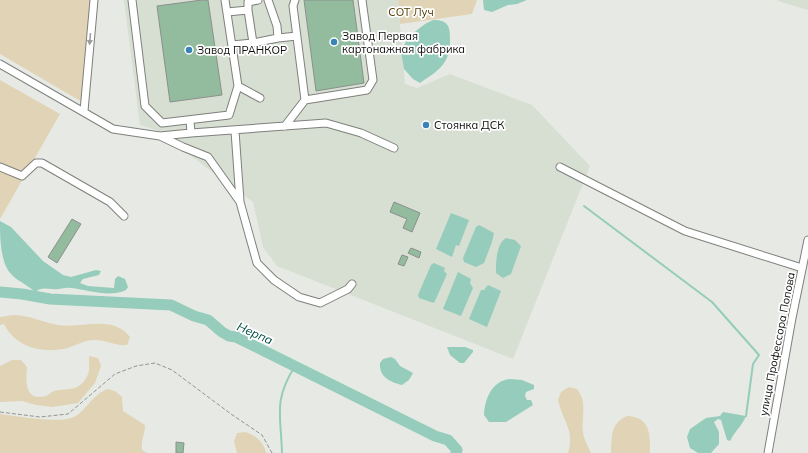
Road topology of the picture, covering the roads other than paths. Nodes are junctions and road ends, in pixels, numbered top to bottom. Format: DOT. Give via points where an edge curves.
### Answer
graph roads {
  1 [pos="94,0"];
  2 [pos="132,0"];
  3 [pos="225,0"];
  4 [pos="258,0"];
  5 [pos="268,0"];
  6 [pos="295,0"];
  7 [pos="362,0"];
  8 [pos="248,10"];
  9 [pos="227,12"];
  10 [pos="297,36"];
  11 [pos="278,38"];
  12 [pos="253,42"];
  13 [pos="232,45"];
  14 [pos="0,64"];
  15 [pos="238,86"];
  16 [pos="260,98"];
  17 [pos="305,100"];
  18 [pos="84,111"];
  19 [pos="190,120"];
  20 [pos="285,126"];
  21 [pos="235,131"];
  22 [pos="191,133"];
  23 [pos="160,136"];
  24 [pos="394,148"];
  25 [pos="0,166"];
  26 [pos="560,167"];
  27 [pos="240,202"];
  28 [pos="124,216"];
  29 [pos="808,240"];
  30 [pos="802,268"];
  31 [pos="352,284"];
  32 [pos="768,453"];
  1 -- 18 [label="street, one-way"];
  2 -- 19 [label="street" via="145,106 162,123"];
  3 -- 9 [label="street"];
  4 -- 8 [label="street" via="248,2"];
  5 -- 11 [label="street" via="277,26"];
  6 -- 10 [label="street" via="293,6"];
  7 -- 17 [label="street" via="373,80 368,90"];
  8 -- 9 [label="street"];
  8 -- 12 [label="street"];
  9 -- 13 [label="street"];
  10 -- 11 [label="street"];
  10 -- 17 [label="street"];
  11 -- 12 [label="street"];
  12 -- 13 [label="street"];
  13 -- 15 [label="street"];
  14 -- 18 [label="street"];
  15 -- 16 [label="street"];
  15 -- 19 [label="street" via="229,115"];
  17 -- 20 [label="street"];
  18 -- 23 [label="street" via="113,129"];
  19 -- 22 [label="street"];
  20 -- 21 [label="street"];
  20 -- 24 [label="street" via="326,123 361,133"];
  21 -- 22 [label="street"];
  21 -- 27 [label="street"];
  22 -- 23 [label="street"];
  23 -- 27 [label="street" via="208,157"];
  25 -- 28 [label="street" via="22,176 36,163 42,163 110,202"];
  26 -- 30 [label="street" via="685,231"];
  27 -- 31 [label="street" via="257,263 274,280 300,297 320,302 348,289"];
  29 -- 30 [label="street, улица Профессора Попова"];
  30 -- 32 [label="street, улица Профессора Попова"];
}
